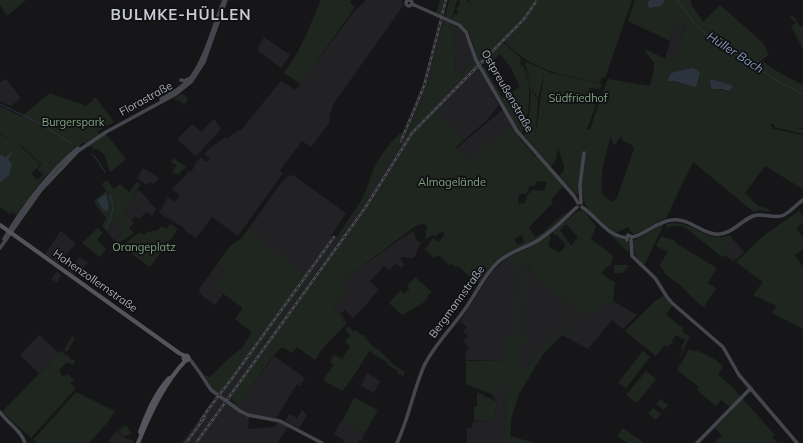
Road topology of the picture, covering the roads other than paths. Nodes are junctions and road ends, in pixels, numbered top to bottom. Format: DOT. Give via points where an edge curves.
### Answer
graph roads {
  1 [pos="225,0"];
  2 [pos="407,1"];
  3 [pos="190,79"];
  4 [pos="181,80"];
  5 [pos="184,92"];
  6 [pos="176,94"];
  7 [pos="584,153"];
  8 [pos="581,195"];
  9 [pos="574,196"];
  10 [pos="803,200"];
  11 [pos="580,205"];
  12 [pos="0,225"];
  13 [pos="10,232"];
  14 [pos="630,238"];
  15 [pos="0,244"];
  16 [pos="0,248"];
  17 [pos="186,359"];
  18 [pos="751,388"];
  19 [pos="0,412"];
  20 [pos="24,442"];
  21 [pos="137,443"];
  22 [pos="322,443"];
  23 [pos="397,443"];
  24 [pos="697,443"];
  25 [pos="797,443"];
  1 -- 3 [label="street, Florastraße" via="201,60"];
  1 -- 6 [label="street, Florastraße" via="204,62 191,82"];
  2 -- 9 [label="street, Ostpreußenstraße" via="464,29 476,60 517,131"];
  3 -- 4 [label="street"];
  3 -- 13 [label="street, Florastraße" via="171,94 99,133 72,154 43,183"];
  5 -- 6 [label="street"];
  6 -- 13 [label="street, Florastraße" via="106,132 78,151 41,190"];
  7 -- 8 [label="street"];
  8 -- 9 [label="street"];
  8 -- 11 [label="street"];
  9 -- 11 [label="street, Ostpreußenstraße"];
  10 -- 14 [label="street" via="782,216 754,216 724,233 712,233 689,222 672,219"];
  11 -- 14 [label="street, Ostpreußenstraße" via="613,234"];
  11 -- 23 [label="street, Bergmannstraße" via="545,236 508,255 490,271 426,362"];
  12 -- 13 [label="main road, Hohenzollernstraße"];
  13 -- 15 [label="street, Florastraße"];
  13 -- 16 [label="street, Florastraße"];
  13 -- 17 [label="main road, Hohenzollernstraße"];
  14 -- 18 [label="street" via="631,253 635,259 656,280 668,299 723,347 738,373"];
  17 -- 21 [label="main road" via="152,410"];
  17 -- 22 [label="street, Hohenzollernstraße" via="193,364 212,391 246,414 280,421"];
  18 -- 24 [label="street"];
  18 -- 25 [label="street"];
  19 -- 20 [label="street" via="22,434"];
}
